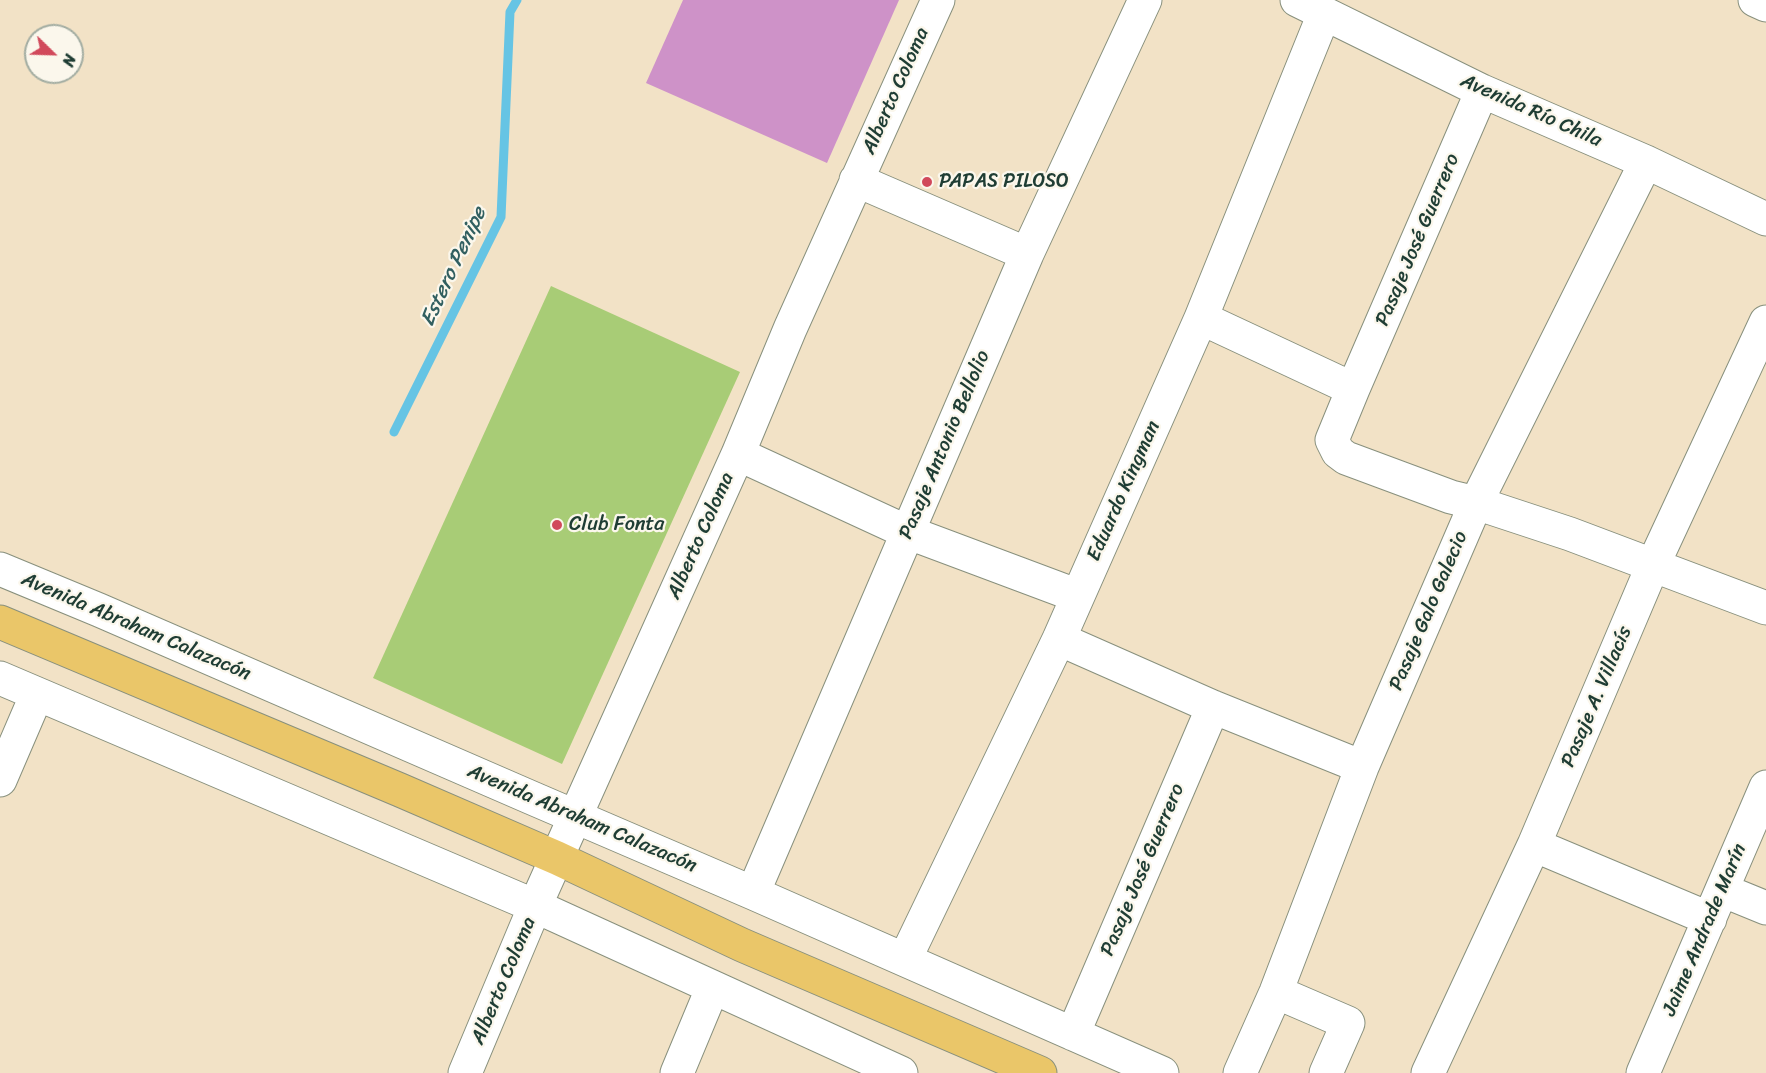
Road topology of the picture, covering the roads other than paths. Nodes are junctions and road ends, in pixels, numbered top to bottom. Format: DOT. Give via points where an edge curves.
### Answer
graph roads {
  1 [pos="938,0"];
  2 [pos="1145,0"];
  3 [pos="1755,0"];
  4 [pos="1766,5"];
  5 [pos="1310,7"];
  6 [pos="1482,91"];
  7 [pos="1646,162"];
  8 [pos="856,180"];
  9 [pos="1766,219"];
  10 [pos="1028,254"];
  11 [pos="1201,318"];
  12 [pos="1766,322"];
  13 [pos="1353,389"];
  14 [pos="738,454"];
  15 [pos="1476,503"];
  16 [pos="907,532"];
  17 [pos="1653,565"];
  18 [pos="0,569"];
  19 [pos="1078,596"];
  20 [pos="1766,608"];
  21 [pos="0,621"];
  22 [pos="1059,639"];
  23 [pos="0,678"];
  24 [pos="37,694"];
  25 [pos="1213,707"];
  26 [pos="1362,767"];
  27 [pos="0,780"];
  28 [pos="1766,787"];
  29 [pos="575,817"];
  30 [pos="1534,845"];
  31 [pos="557,858"];
  32 [pos="1722,890"];
  33 [pos="753,892"];
  34 [pos="535,906"];
  35 [pos="1766,908"];
  36 [pos="1710,920"];
  37 [pos="905,959"];
  38 [pos="712,989"];
  39 [pos="1276,992"];
  40 [pos="1073,1034"];
  41 [pos="885,1070"];
  42 [pos="465,1073"];
  43 [pos="677,1073"];
  44 [pos="1040,1073"];
  45 [pos="1162,1073"];
  46 [pos="1240,1073"];
  47 [pos="1326,1073"];
  48 [pos="1428,1073"];
  49 [pos="1643,1073"];
  1 -- 8 [label="street, Alberto Coloma"];
  2 -- 10 [label="street, Pasaje Antonio Bellolio"];
  3 -- 4 [label="street"];
  5 -- 6 [label="street, Avenida Río Chila"];
  5 -- 11 [label="street, Eduardo Kingman"];
  6 -- 7 [label="street, Avenida Río Chila"];
  6 -- 13 [label="street, Pasaje José Guerrero"];
  7 -- 9 [label="street, Avenida Río Chila"];
  7 -- 15 [label="street, Pasaje Galo Galecio"];
  8 -- 10 [label="street"];
  8 -- 14 [label="street, Alberto Coloma"];
  10 -- 16 [label="street, Pasaje Antonio Bellolio"];
  11 -- 13 [label="street"];
  11 -- 19 [label="street, Eduardo Kingman"];
  12 -- 17 [label="street, Pasaje A. Villacís"];
  13 -- 15 [label="street, Pasaje José Guerrero" via="1332,440 1338,452 1352,461"];
  14 -- 16 [label="street"];
  14 -- 29 [label="street, Alberto Coloma"];
  15 -- 17 [label="street, Pasaje José Guerrero"];
  15 -- 26 [label="street, Pasaje Galo Galecio"];
  16 -- 19 [label="street"];
  16 -- 33 [label="street, Pasaje Antonio Bellolio"];
  17 -- 20 [label="street, Pasaje José Guerrero"];
  17 -- 30 [label="street, Pasaje A. Villacís"];
  18 -- 29 [label="street, Avenida Abraham Calazacón"];
  19 -- 22 [label="street, Eduardo Kingman"];
  21 -- 31 [label="main road"];
  22 -- 25 [label="street"];
  22 -- 37 [label="street, Eduardo Kingman"];
  23 -- 24 [label="street"];
  24 -- 27 [label="street"];
  24 -- 34 [label="street"];
  25 -- 26 [label="street"];
  25 -- 40 [label="street, Pasaje José Guerrero"];
  26 -- 39 [label="street, Pasaje Galo Galecio"];
  28 -- 32 [label="street, Jaime Andrade Marín"];
  29 -- 31 [label="street, Alberto Coloma"];
  29 -- 33 [label="street, Avenida Abraham Calazacón"];
  30 -- 36 [label="street"];
  30 -- 48 [label="street, Pasaje A. Villacís"];
  31 -- 34 [label="street, Alberto Coloma"];
  31 -- 44 [label="main road" via="742,945"];
  32 -- 35 [label="street"];
  32 -- 36 [label="street, Jaime Andrade Marín"];
  33 -- 37 [label="street, Avenida Abraham Calazacón"];
  34 -- 38 [label="street"];
  34 -- 42 [label="street, Alberto Coloma"];
  36 -- 49 [label="street, Jaime Andrade Marín"];
  37 -- 40 [label="street, Avenida Abraham Calazacón"];
  38 -- 41 [label="street"];
  38 -- 43 [label="street"];
  39 -- 46 [label="street, Pasaje Galo Galecio"];
  39 -- 47 [label="street" via="1348,1023"];
  40 -- 45 [label="street, Avenida Abraham Calazacón"];
}
